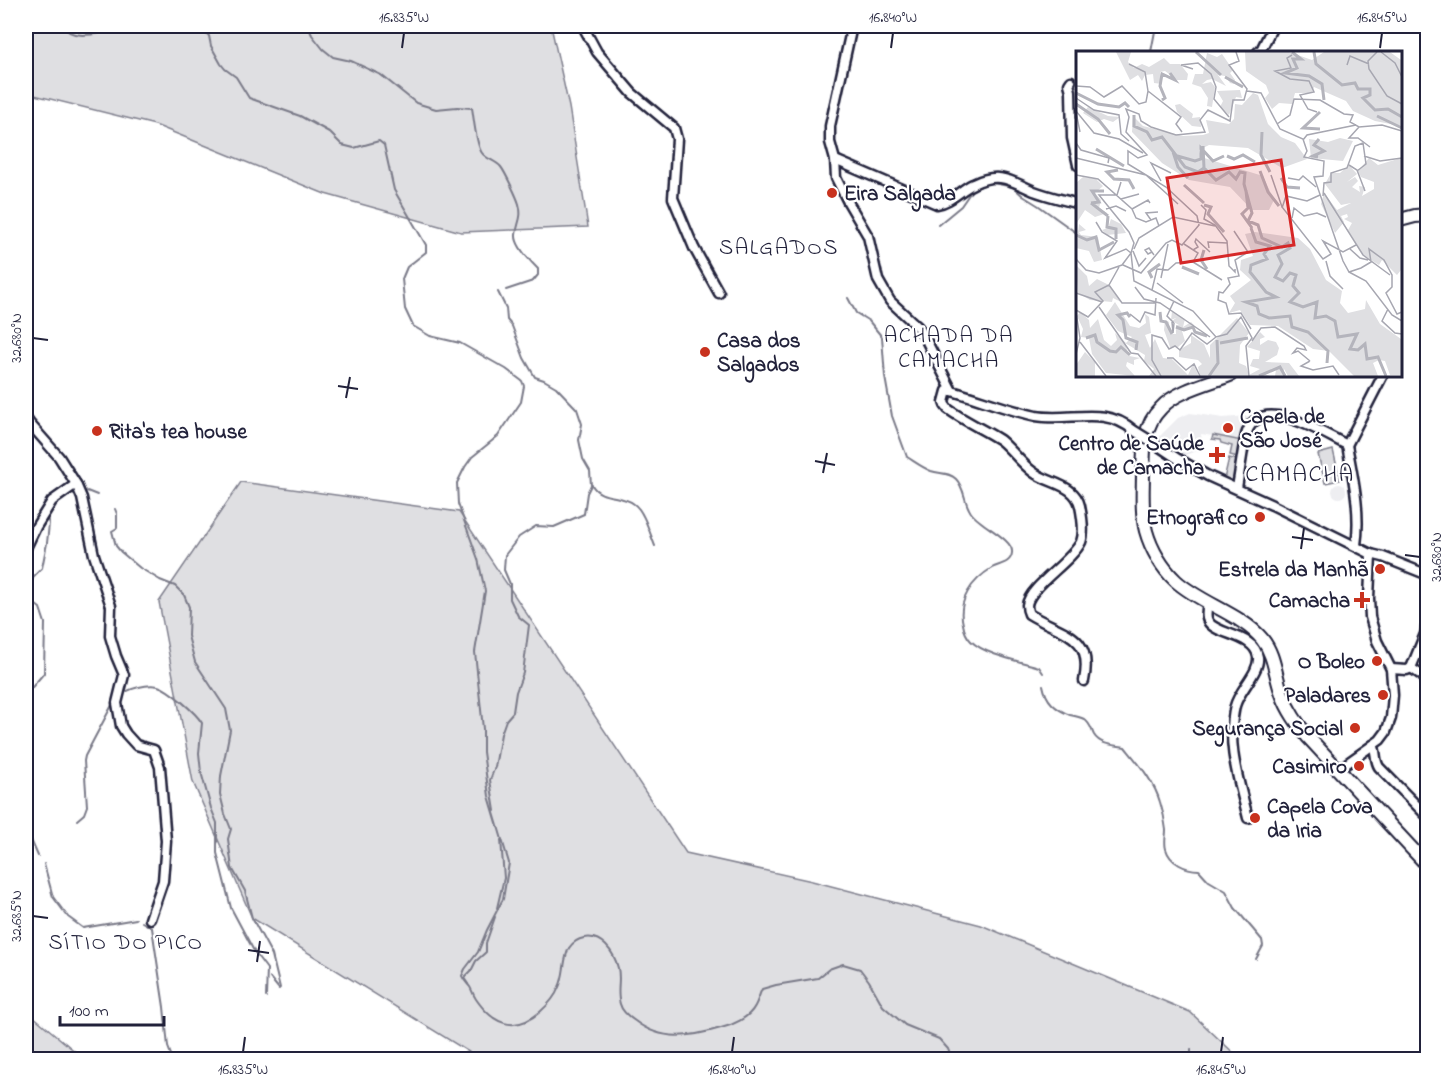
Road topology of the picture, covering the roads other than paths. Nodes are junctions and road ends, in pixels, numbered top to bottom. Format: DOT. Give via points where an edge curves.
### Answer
graph roads {
  1 [pos="585,26"];
  2 [pos="852,26"];
  3 [pos="1273,26"];
  4 [pos="1261,51"];
  5 [pos="1076,95"];
  6 [pos="1076,156"];
  7 [pos="835,160"];
  8 [pos="1076,203"];
  9 [pos="1428,215"];
  10 [pos="1402,220"];
  11 [pos="719,293"];
  12 [pos="1227,376"];
  13 [pos="1382,376"];
  14 [pos="952,391"];
  15 [pos="26,418"];
  16 [pos="1347,445"];
  17 [pos="76,484"];
  18 [pos="1237,488"];
  19 [pos="1356,545"];
  20 [pos="26,548"];
  21 [pos="1371,554"];
  22 [pos="1428,575"];
  23 [pos="1208,603"];
  24 [pos="1428,617"];
  25 [pos="1391,669"];
  26 [pos="1411,669"];
  27 [pos="1084,681"];
  28 [pos="1428,696"];
  29 [pos="1373,745"];
  30 [pos="1339,769"];
  31 [pos="1428,817"];
  32 [pos="1248,818"];
  33 [pos="1428,866"];
  34 [pos="150,919"];
  1 -- 11 [label="street" via="597,52 632,93 674,128 677,139 673,198"];
  2 -- 7 [label="street" via="830,126"];
  3 -- 4 [label="street"];
  5 -- 6 [label="street" via="1071,81"];
  7 -- 8 [label="street" via="937,204 991,178 1008,179 1036,192"];
  7 -- 14 [label="street" via="836,178 868,236 878,280 890,301 923,334"];
  9 -- 10 [label="main road"];
  12 -- 23 [label="main road" via="1167,402 1151,421 1145,445 1142,498 1151,546 1167,572"];
  13 -- 16 [label="street"];
  14 -- 18 [label="street, bridge" via="1037,416 1114,419 1208,476"];
  14 -- 27 [label="street" via="947,391 945,398 948,409 1003,443 1033,472 1077,497 1083,535 1080,543 1041,584 1027,606 1029,614 1076,639 1084,649"];
  15 -- 17 [label="street"];
  16 -- 18 [label="street" via="1287,417 1261,418 1246,433"];
  16 -- 19 [label="street" via="1356,499"];
  17 -- 20 [label="street" via="52,501"];
  17 -- 34 [label="street" via="111,606 110,636 124,675 117,703 121,726 136,745 154,750 160,767 165,871"];
  18 -- 19 [label="street"];
  19 -- 21 [label="street"];
  21 -- 22 [label="street"];
  21 -- 25 [label="street" via="1370,617"];
  23 -- 30 [label="main road" via="1262,639 1274,660 1282,694 1294,719"];
  23 -- 32 [label="street" via="1208,622 1251,644 1258,658 1235,706 1231,738"];
  24 -- 26 [label="street"];
  25 -- 26 [label="street"];
  25 -- 29 [label="street" via="1390,722"];
  26 -- 28 [label="street" via="1424,677"];
  29 -- 30 [label="street"];
  29 -- 31 [label="street" via="1378,767"];
  30 -- 33 [label="main road"];
}
